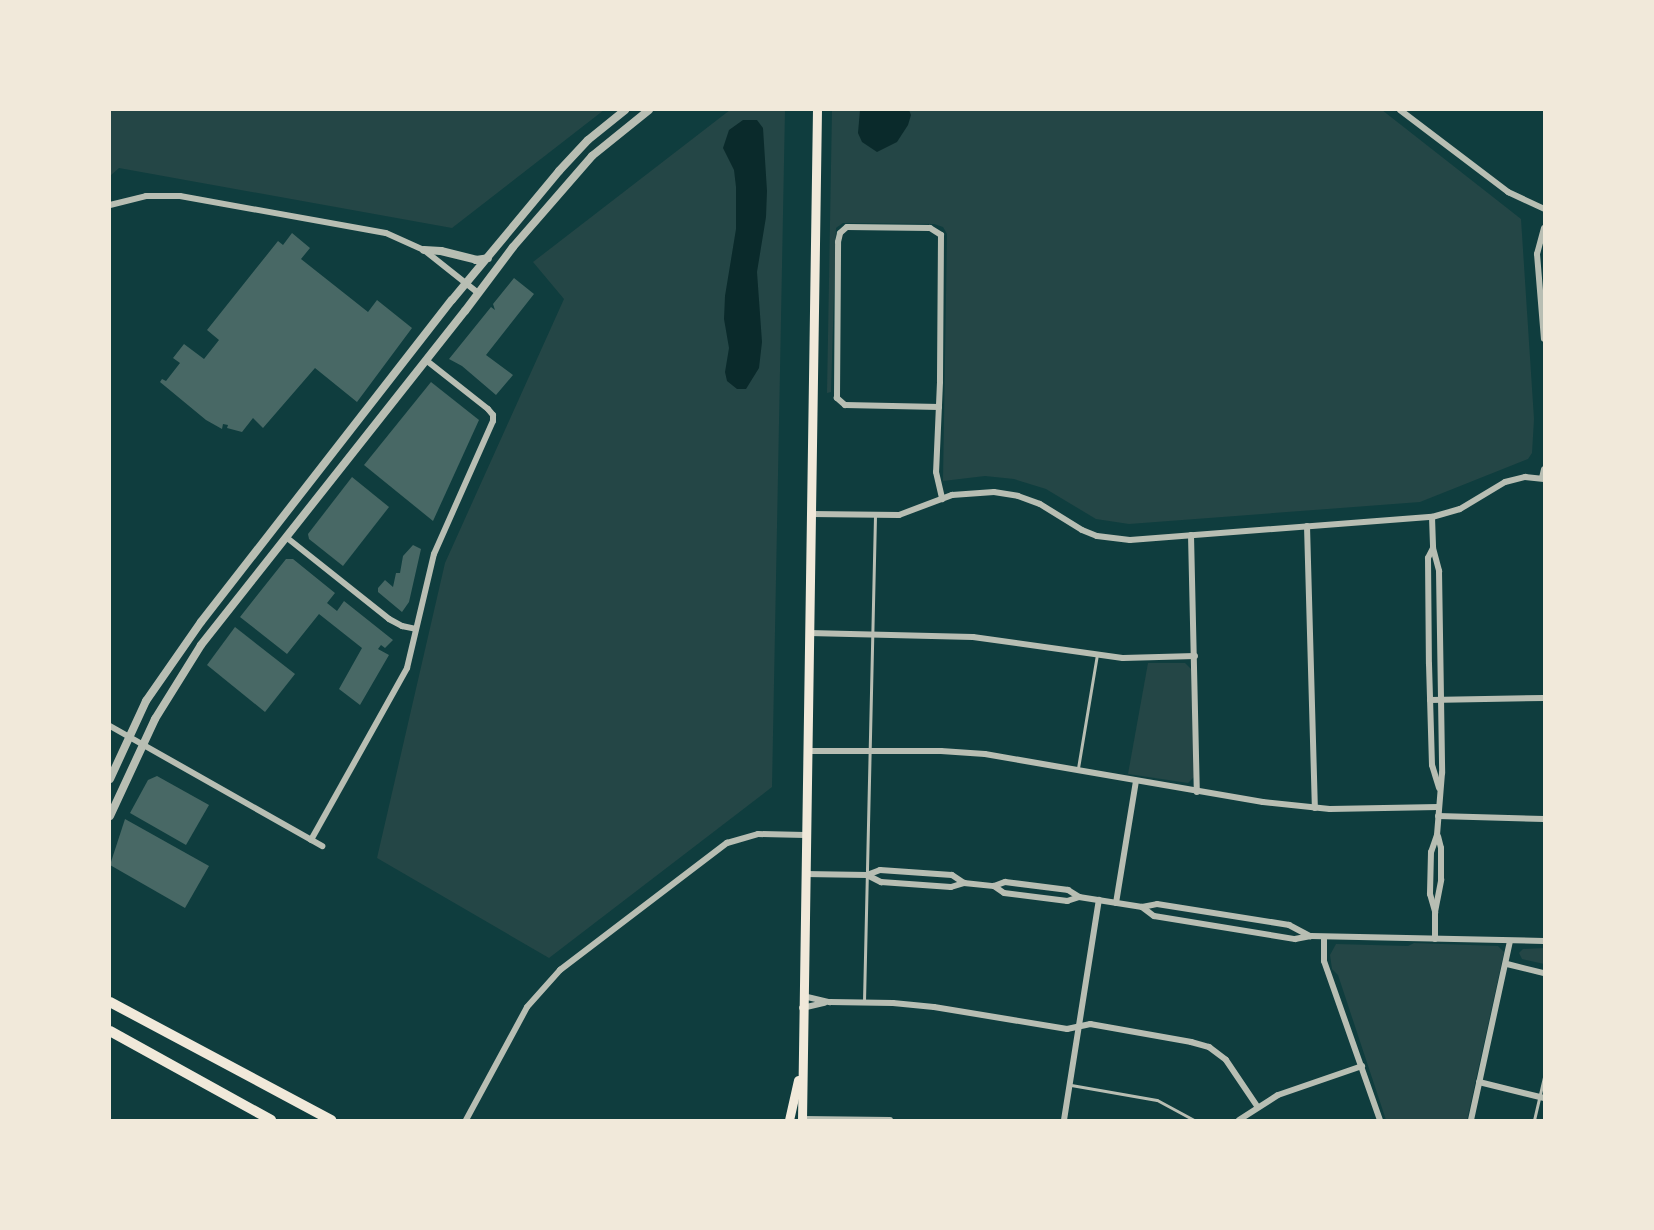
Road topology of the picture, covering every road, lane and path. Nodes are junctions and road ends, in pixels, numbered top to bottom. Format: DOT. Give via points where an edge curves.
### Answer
graph roads {
  1 [pos="625,110"];
  2 [pos="649,110"];
  3 [pos="1400,110"];
  4 [pos="1414,110"];
  5 [pos="816,111"];
  6 [pos="1412,117"];
  7 [pos="110,206"];
  8 [pos="1545,209"];
  9 [pos="1545,228"];
  10 [pos="424,250"];
  11 [pos="1545,253"];
  12 [pos="1537,254"];
  13 [pos="488,258"];
  14 [pos="466,284"];
  15 [pos="478,293"];
  16 [pos="1545,339"];
  17 [pos="426,360"];
  18 [pos="939,407"];
  19 [pos="1545,469"];
  20 [pos="1543,478"];
  21 [pos="942,499"];
  22 [pos="811,513"];
  23 [pos="875,514"];
  24 [pos="1432,517"];
  25 [pos="1307,526"];
  26 [pos="1191,535"];
  27 [pos="286,537"];
  28 [pos="1433,548"];
  29 [pos="416,629"];
  30 [pos="809,633"];
  31 [pos="872,634"];
  32 [pos="1097,655"];
  33 [pos="1196,656"];
  34 [pos="1545,698"];
  35 [pos="1442,699"];
  36 [pos="1430,700"];
  37 [pos="110,726"];
  38 [pos="129,736"];
  39 [pos="143,743"];
  40 [pos="807,751"];
  41 [pos="870,752"];
  42 [pos="1077,771"];
  43 [pos="110,779"];
  44 [pos="1136,781"];
  45 [pos="1439,788"];
  46 [pos="1197,792"];
  47 [pos="1438,807"];
  48 [pos="1315,808"];
  49 [pos="110,816"];
  50 [pos="1438,816"];
  51 [pos="1545,819"];
  52 [pos="806,835"];
  53 [pos="1437,835"];
  54 [pos="311,840"];
  55 [pos="322,846"];
  56 [pos="805,874"];
  57 [pos="867,875"];
  58 [pos="964,883"];
  59 [pos="994,886"];
  60 [pos="1079,897"];
  61 [pos="1099,900"];
  62 [pos="1116,903"];
  63 [pos="1142,907"];
  64 [pos="1435,912"];
  65 [pos="1311,936"];
  66 [pos="1324,938"];
  67 [pos="1435,939"];
  68 [pos="1510,941"];
  69 [pos="1545,941"];
  70 [pos="1507,964"];
  71 [pos="1545,973"];
  72 [pos="803,996"];
  73 [pos="110,1002"];
  74 [pos="830,1002"];
  75 [pos="864,1002"];
  76 [pos="802,1008"];
  77 [pos="1079,1027"];
  78 [pos="110,1032"];
  79 [pos="801,1066"];
  80 [pos="1362,1066"];
  81 [pos="1545,1077"];
  82 [pos="1479,1082"];
  83 [pos="1069,1085"];
  84 [pos="1542,1098"];
  85 [pos="1257,1106"];
  86 [pos="272,1120"];
  87 [pos="331,1120"];
  88 [pos="466,1120"];
  89 [pos="789,1120"];
  90 [pos="802,1120"];
  91 [pos="890,1120"];
  92 [pos="1064,1120"];
  93 [pos="1194,1120"];
  94 [pos="1239,1120"];
  95 [pos="1380,1120"];
  96 [pos="1471,1120"];
  97 [pos="1534,1120"];
  1 -- 13 [label="street" via="567,161"];
  2 -- 15 [label="street" via="576,173"];
  3 -- 6 [label="street"];
  4 -- 6 [label="street"];
  5 -- 22 [label="main road"];
  6 -- 8 [label="street" via="1508,192"];
  7 -- 10 [label="street" via="146,196 180,196 387,233"];
  9 -- 12 [label="street"];
  10 -- 13 [label="street" via="441,250 476,260"];
  10 -- 14 [label="street"];
  11 -- 12 [label="street"];
  12 -- 16 [label="street"];
  13 -- 14 [label="street"];
  14 -- 15 [label="street"];
  14 -- 38 [label="street" via="201,622 146,701"];
  15 -- 17 [label="street"];
  17 -- 27 [label="street"];
  17 -- 29 [label="street" via="494,418 434,554"];
  18 -- 18 [label="street" via="941,235 930,228 847,228 840,233 838,242 837,398 845,405"];
  18 -- 21 [label="street" via="936,472"];
  19 -- 20 [label="street"];
  20 -- 24 [label="street" via="1505,482 1460,509"];
  21 -- 23 [label="street" via="904,514"];
  21 -- 26 [label="street" via="984,491 1018,496 1040,504 1082,530 1114,540"];
  22 -- 23 [label="street"];
  22 -- 30 [label="main road"];
  23 -- 31 [label="lane"];
  24 -- 25 [label="street"];
  24 -- 28 [label="street"];
  25 -- 26 [label="street"];
  25 -- 48 [label="street"];
  26 -- 33 [label="street"];
  27 -- 29 [label="street" via="389,619"];
  27 -- 39 [label="street" via="201,645"];
  28 -- 35 [label="street" via="1439,571"];
  28 -- 36 [label="street" via="1428,558"];
  29 -- 54 [label="street" via="404,674"];
  30 -- 31 [label="street"];
  30 -- 40 [label="main road"];
  31 -- 32 [label="street" via="990,638"];
  31 -- 41 [label="lane"];
  32 -- 33 [label="street"];
  32 -- 42 [label="lane"];
  33 -- 46 [label="street"];
  34 -- 35 [label="street"];
  35 -- 36 [label="street"];
  35 -- 45 [label="street"];
  36 -- 45 [label="street" via="1432,765"];
  37 -- 38 [label="street"];
  38 -- 39 [label="street"];
  38 -- 43 [label="street"];
  39 -- 49 [label="street"];
  39 -- 54 [label="street"];
  40 -- 41 [label="street"];
  40 -- 52 [label="main road"];
  41 -- 42 [label="street" via="985,754"];
  41 -- 57 [label="lane"];
  42 -- 44 [label="street"];
  44 -- 46 [label="street"];
  44 -- 62 [label="street"];
  45 -- 47 [label="street"];
  46 -- 48 [label="street"];
  47 -- 48 [label="street"];
  47 -- 50 [label="street"];
  50 -- 51 [label="street"];
  50 -- 53 [label="street"];
  52 -- 56 [label="main road"];
  52 -- 88 [label="street" via="749,835 727,843 560,970 527,1007"];
  53 -- 64 [label="street" via="1441,880"];
  53 -- 64 [label="street" via="1431,852 1430,894"];
  54 -- 55 [label="street"];
  56 -- 57 [label="street"];
  56 -- 72 [label="main road"];
  57 -- 58 [label="street" via="881,882 951,887"];
  57 -- 58 [label="street" via="880,870 952,875"];
  57 -- 75 [label="lane"];
  58 -- 59 [label="street"];
  59 -- 60 [label="street" via="1005,882 1068,890"];
  59 -- 60 [label="street" via="1004,893 1067,902"];
  60 -- 61 [label="street"];
  61 -- 62 [label="street"];
  61 -- 77 [label="street"];
  62 -- 63 [label="street"];
  63 -- 65 [label="street" via="1157,904 1289,925"];
  63 -- 65 [label="street" via="1154,916 1295,939"];
  64 -- 67 [label="street"];
  65 -- 66 [label="street"];
  66 -- 67 [label="street"];
  66 -- 80 [label="street" via="1324,961"];
  67 -- 68 [label="street"];
  68 -- 69 [label="street"];
  68 -- 70 [label="street"];
  70 -- 71 [label="street"];
  70 -- 82 [label="street"];
  72 -- 74 [label="street"];
  72 -- 76 [label="main road"];
  73 -- 87 [label="highway"];
  74 -- 75 [label="street"];
  74 -- 76 [label="street"];
  75 -- 77 [label="street" via="934,1007 1067,1029"];
  76 -- 79 [label="main road"];
  77 -- 83 [label="street"];
  77 -- 85 [label="street" via="1090,1024 1209,1047 1231,1066"];
  78 -- 86 [label="highway"];
  79 -- 89 [label="main road"];
  79 -- 90 [label="main road"];
  80 -- 85 [label="street"];
  80 -- 95 [label="street"];
  81 -- 84 [label="lane"];
  82 -- 84 [label="street"];
  82 -- 96 [label="street"];
  83 -- 92 [label="street"];
  83 -- 93 [label="lane" via="1157,1100"];
  84 -- 97 [label="lane"];
  85 -- 94 [label="street"];
  90 -- 91 [label="street"];
}
